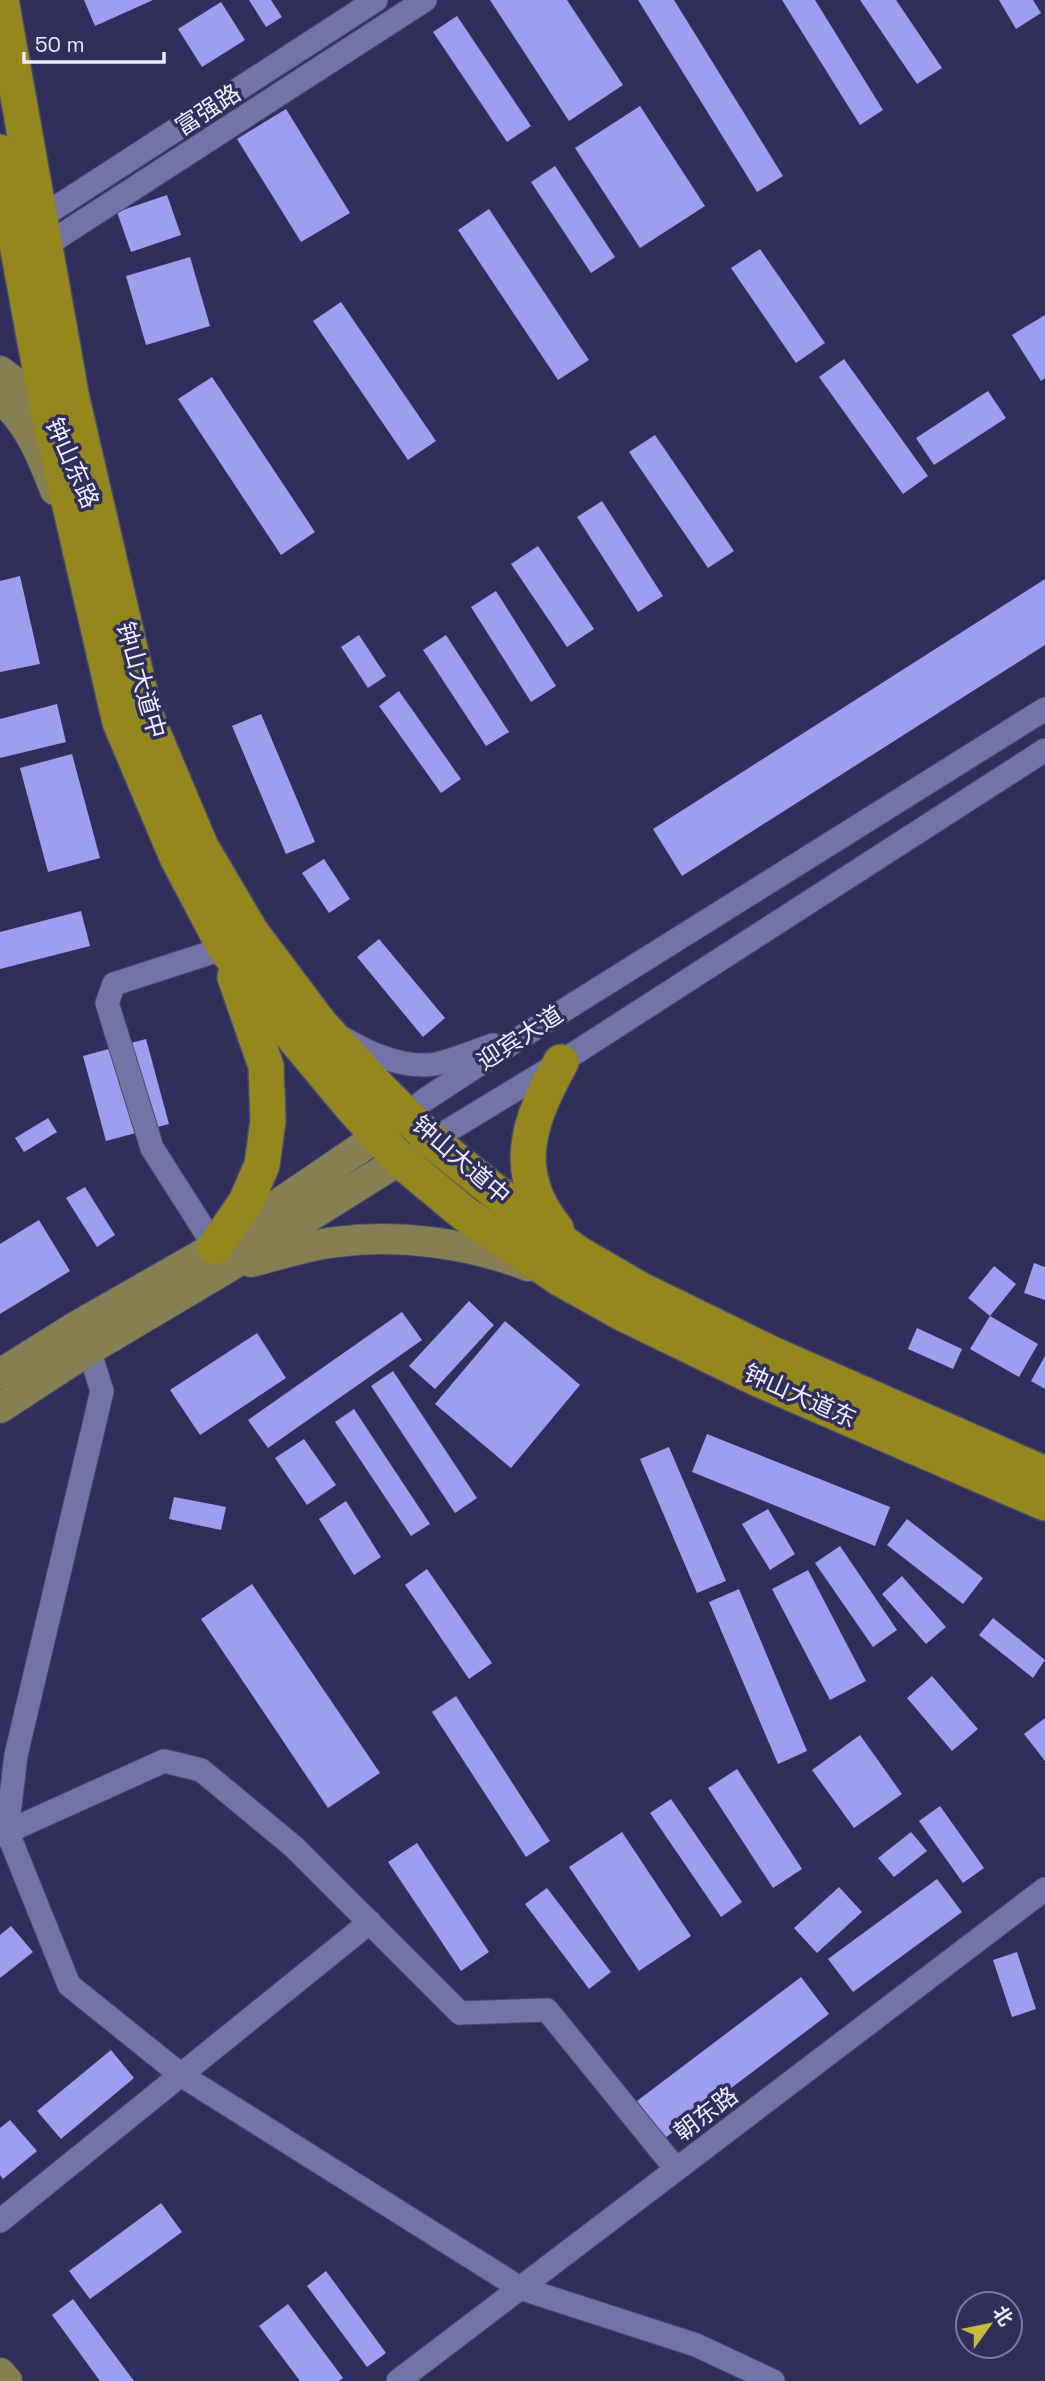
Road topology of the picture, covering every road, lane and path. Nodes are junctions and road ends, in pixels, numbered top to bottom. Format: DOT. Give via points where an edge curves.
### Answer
graph roads {
  1 [pos="1,0"];
  2 [pos="376,0"];
  3 [pos="425,0"];
  4 [pos="9,173"];
  5 [pos="23,249"];
  6 [pos="0,371"];
  7 [pos="0,399"];
  8 [pos="47,406"];
  9 [pos="92,542"];
  10 [pos="1045,709"];
  11 [pos="1045,750"];
  12 [pos="225,948"];
  13 [pos="320,1024"];
  14 [pos="526,1034"];
  15 [pos="561,1062"];
  16 [pos="407,1114"];
  17 [pos="431,1140"];
  18 [pos="389,1148"];
  19 [pos="221,1257"];
  20 [pos="569,1266"];
  21 [pos="82,1339"];
  22 [pos="0,1374"];
  23 [pos="0,1408"];
  24 [pos="1045,1474"];
  25 [pos="1045,1503"];
  26 [pos="4,1833"];
  27 [pos="1045,1889"];
  28 [pos="370,1922"];
  29 [pos="181,2076"];
  30 [pos="676,2169"];
  31 [pos="0,2221"];
  32 [pos="520,2288"];
  33 [pos="0,2373"];
  34 [pos="6,2381"];
  35 [pos="398,2381"];
  36 [pos="773,2381"];
  1 -- 4 [label="highway, 钟山大道中"];
  2 -- 5 [label="street, 富强路"];
  3 -- 5 [label="street, 富强路"];
  4 -- 5 [label="highway, 钟山大道中"];
  5 -- 8 [label="highway, 钟山大道中"];
  5 -- 9 [label="highway, 钟山大道中" via="72,399"];
  6 -- 8 [label="main road, 钟山东路"];
  7 -- 9 [label="main road, 钟山东路" via="12,408"];
  8 -- 9 [label="highway, 钟山大道中"];
  9 -- 12 [label="highway, 钟山大道中" via="120,722 177,857"];
  9 -- 13 [label="highway, 钟山大道中" via="145,714 201,847 251,932"];
  10 -- 14 [label="street, 迎宾大道"];
  11 -- 15 [label="street, 迎宾大道"];
  12 -- 18 [label="highway, 钟山大道中" via="290,1034"];
  12 -- 19 [label="highway" via="266,1066 268,1121 262,1166"];
  12 -- 19 [label="street" via="114,984 107,1003 152,1148"];
  13 -- 14 [label="street" via="364,1051 424,1064"];
  13 -- 16 [label="highway, 钟山大道中"];
  14 -- 16 [label="street, 迎宾大道"];
  15 -- 17 [label="street, 迎宾大道"];
  15 -- 20 [label="highway" via="542,1097 527,1156 533,1190"];
  16 -- 17 [label="highway, 钟山大道中"];
  16 -- 18 [label="street, 迎宾大道"];
  17 -- 18 [label="street, 迎宾大道"];
  17 -- 20 [label="highway, 钟山大道中"];
  18 -- 19 [label="main road, 迎宾大道"];
  18 -- 20 [label="highway, 钟山大道中" via="465,1214"];
  19 -- 20 [label="main road" via="335,1242 412,1239"];
  19 -- 21 [label="main road, 迎宾大道"];
  20 -- 24 [label="highway, 钟山大道东" via="639,1289 774,1356"];
  20 -- 25 [label="highway, 钟山大道东" via="622,1313 756,1378"];
  21 -- 22 [label="main road, 迎宾大道"];
  21 -- 23 [label="main road, 迎宾大道"];
  21 -- 26 [label="street" via="102,1391 16,1755"];
  26 -- 28 [label="street" via="164,1761 201,1770 294,1847"];
  26 -- 29 [label="street" via="69,1984"];
  27 -- 30 [label="street, 朝东路"];
  28 -- 29 [label="street"];
  28 -- 30 [label="street" via="460,2012 547,2010"];
  29 -- 31 [label="street"];
  29 -- 32 [label="street"];
  30 -- 32 [label="street, 朝东路"];
  32 -- 35 [label="street, 朝东路"];
  32 -- 36 [label="street" via="696,2345"];
  33 -- 34 [label="main road"];
}
